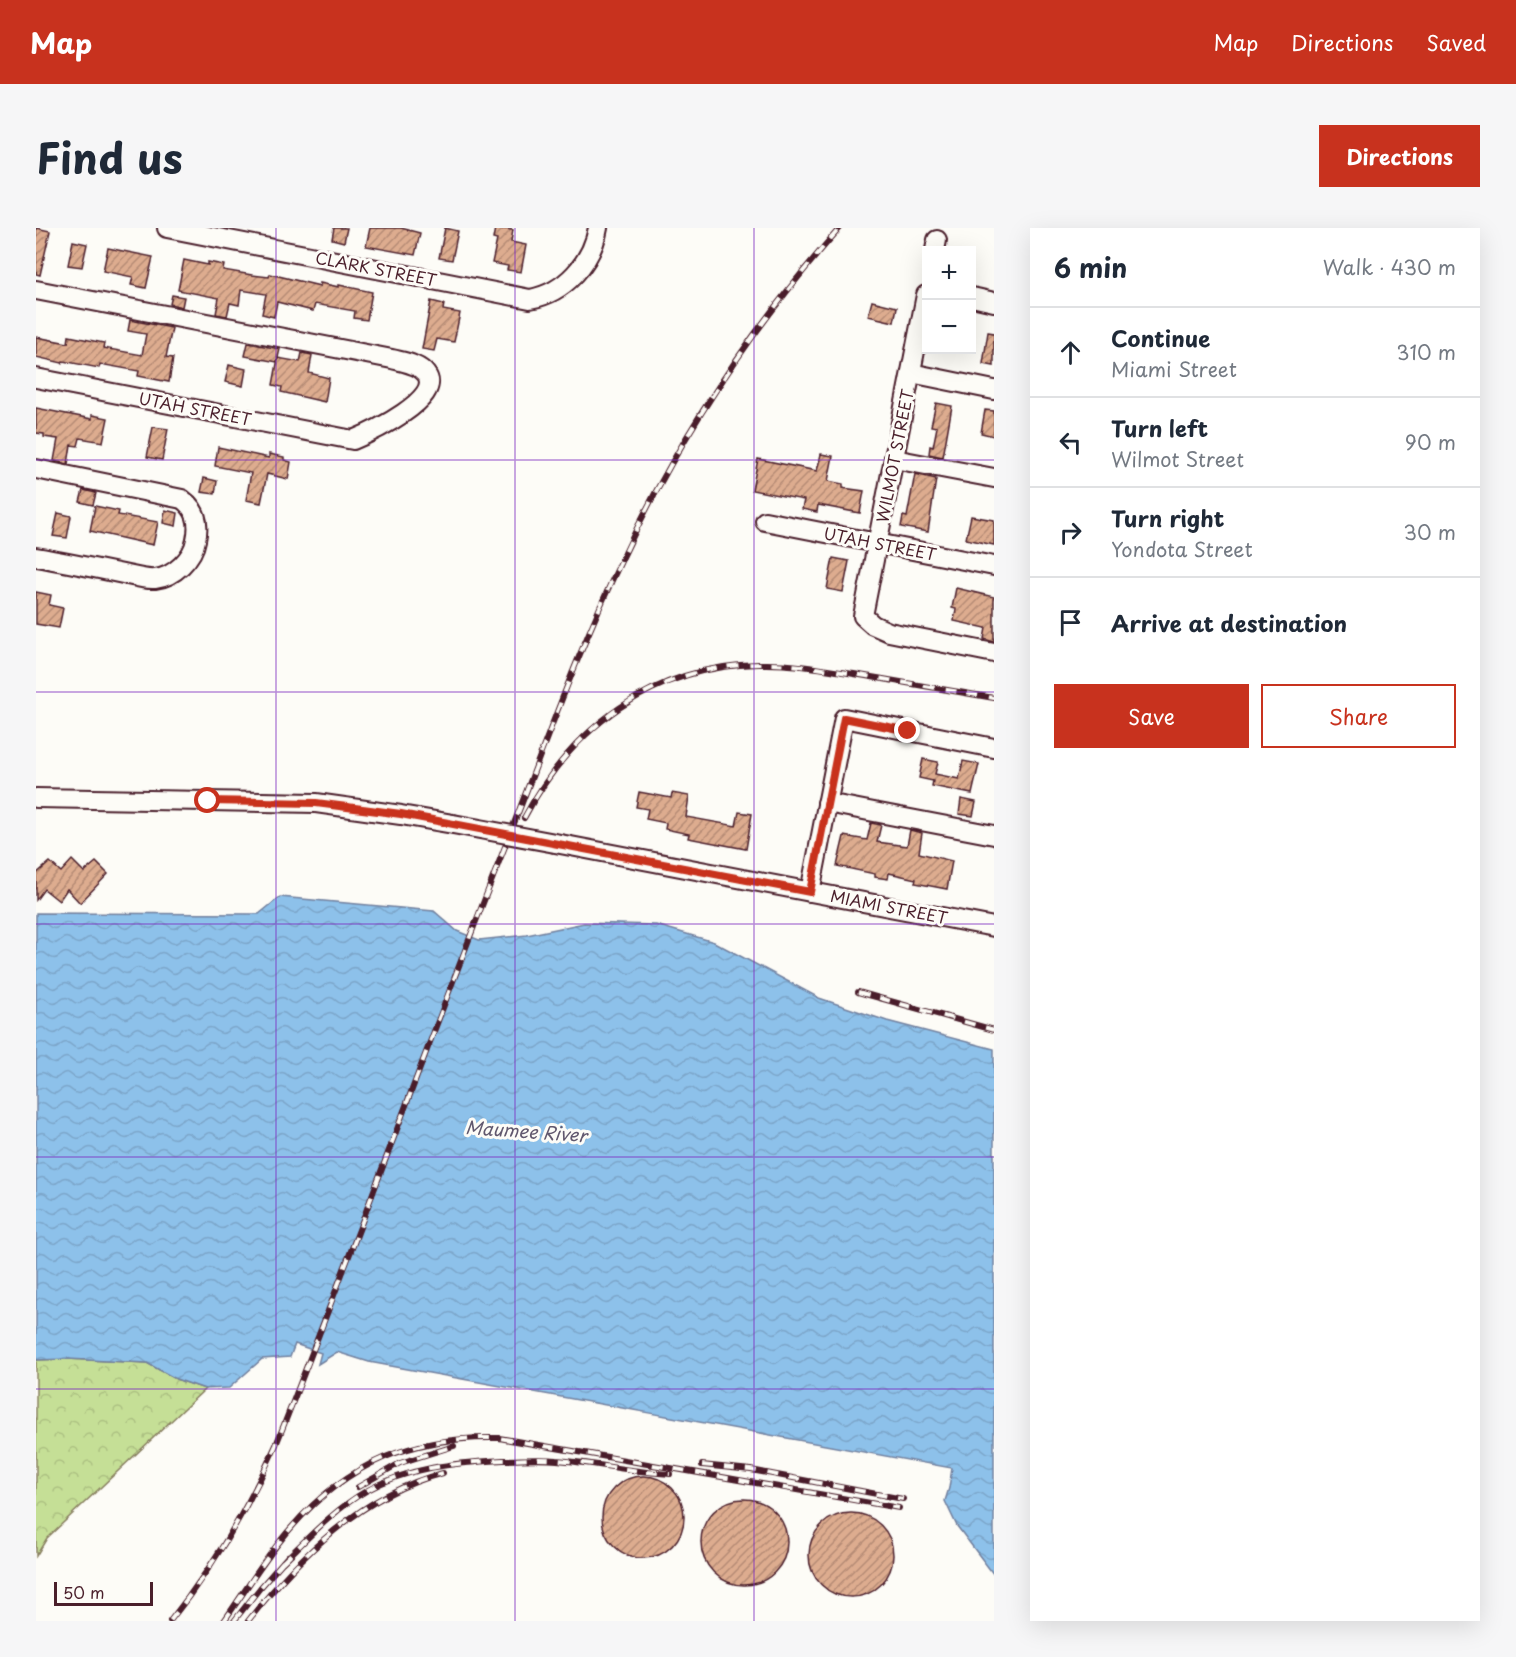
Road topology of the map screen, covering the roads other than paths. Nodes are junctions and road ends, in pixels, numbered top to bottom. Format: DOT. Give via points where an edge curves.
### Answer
graph roads {
  1 [pos="167,228"];
  2 [pos="598,228"];
  3 [pos="36,290"];
  4 [pos="976,298"];
  5 [pos="926,300"];
  6 [pos="994,302"];
  7 [pos="911,373"];
  8 [pos="36,378"];
  9 [pos="994,390"];
  10 [pos="894,459"];
  11 [pos="36,469"];
  12 [pos="994,478"];
  13 [pos="765,521"];
  14 [pos="877,543"];
  15 [pos="36,556"];
  16 [pos="994,566"];
  17 [pos="994,653"];
  18 [pos="994,748"];
  19 [pos="36,798"];
  20 [pos="827,803"];
  21 [pos="994,835"];
  22 [pos="810,892"];
  23 [pos="994,927"];
  1 -- 2 [label="street, CLARK STREET" via="530,299 551,292 578,271 591,252"];
  3 -- 8 [label="street, UTAH STREET" via="392,359 412,365 428,376 430,384 420,400 353,441"];
  4 -- 6 [label="street"];
  5 -- 7 [label="street, WILMOT STREET"];
  7 -- 9 [label="street"];
  7 -- 10 [label="street, WILMOT STREET"];
  10 -- 12 [label="street"];
  10 -- 14 [label="street, WILMOT STREET"];
  11 -- 15 [label="street" via="182,499 195,512 198,522 196,543 187,559 175,571 153,580"];
  13 -- 14 [label="street, UTAH STREET"];
  14 -- 16 [label="street, UTAH STREET"];
  14 -- 17 [label="street, WILMOT STREET" via="863,616 889,632"];
  18 -- 20 [label="street" via="844,718"];
  19 -- 22 [label="street, MIAMI STREET, bridge" via="316,803 401,814"];
  20 -- 21 [label="street"];
  20 -- 22 [label="street"];
  22 -- 23 [label="street, MIAMI STREET"];
}
